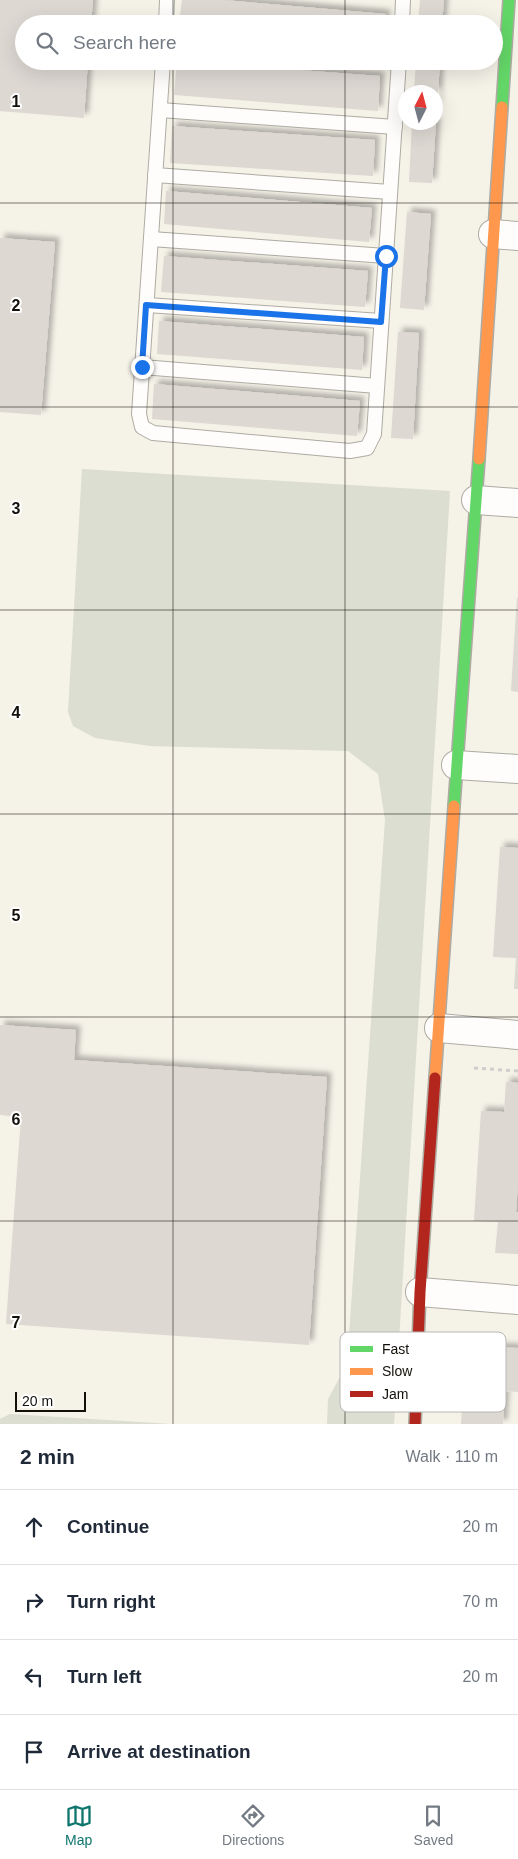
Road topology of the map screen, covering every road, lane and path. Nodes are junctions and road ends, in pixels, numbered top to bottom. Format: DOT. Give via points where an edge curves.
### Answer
graph roads {
  1 [pos="167,0"];
  2 [pos="403,0"];
  3 [pos="508,0"];
  4 [pos="166,15"];
  5 [pos="402,15"];
  6 [pos="162,70"];
  7 [pos="399,70"];
  8 [pos="160,110"];
  9 [pos="395,127"];
  10 [pos="155,175"];
  11 [pos="390,192"];
  12 [pos="505,235"];
  13 [pos="151,239"];
  14 [pos="386,256"];
  15 [pos="146,305"];
  16 [pos="381,322"];
  17 [pos="142,367"];
  18 [pos="377,386"];
  19 [pos="476,500"];
  20 [pos="518,503"];
  21 [pos="456,765"];
  22 [pos="518,769"];
  23 [pos="439,1028"];
  24 [pos="518,1035"];
  25 [pos="474,1068"];
  26 [pos="518,1070"];
  27 [pos="420,1292"];
  28 [pos="518,1300"];
  29 [pos="418,1332"];
  1 -- 4 [label="lane"];
  2 -- 5 [label="lane"];
  3 -- 12 [label="street"];
  6 -- 8 [label="lane"];
  7 -- 9 [label="lane"];
  8 -- 9 [label="lane"];
  8 -- 10 [label="lane"];
  9 -- 11 [label="lane"];
  10 -- 11 [label="lane"];
  10 -- 13 [label="lane"];
  11 -- 14 [label="lane"];
  12 -- 19 [label="street"];
  13 -- 14 [label="lane"];
  13 -- 15 [label="lane"];
  14 -- 16 [label="lane"];
  15 -- 16 [label="lane"];
  15 -- 17 [label="lane"];
  16 -- 18 [label="lane"];
  17 -- 18 [label="lane"];
  17 -- 18 [label="lane" via="139,414 142,427 153,433 350,451 367,448 374,434"];
  19 -- 20 [label="street"];
  19 -- 21 [label="street"];
  21 -- 22 [label="street"];
  21 -- 23 [label="street"];
  23 -- 24 [label="street"];
  23 -- 27 [label="street"];
  25 -- 26 [label="path"];
  27 -- 28 [label="street"];
  27 -- 29 [label="street"];
}
